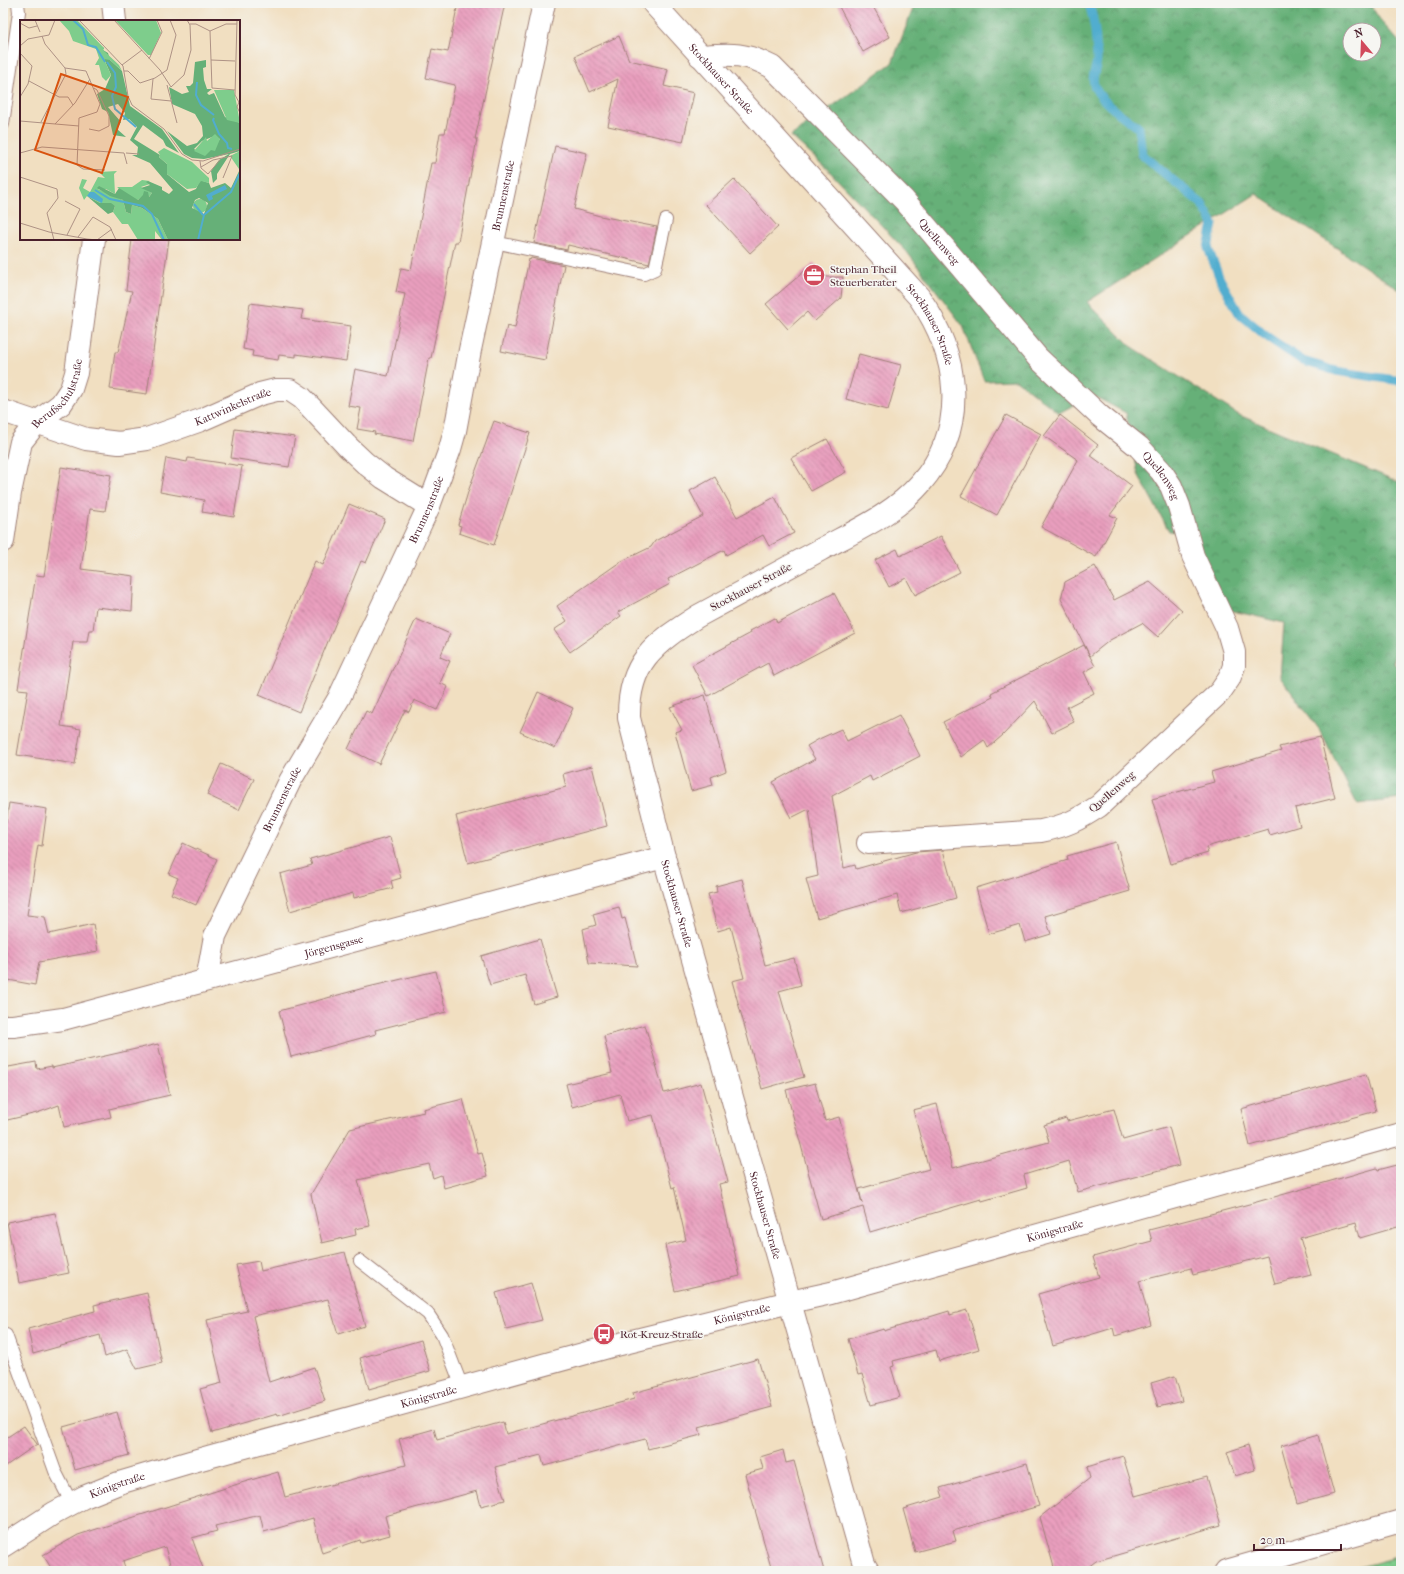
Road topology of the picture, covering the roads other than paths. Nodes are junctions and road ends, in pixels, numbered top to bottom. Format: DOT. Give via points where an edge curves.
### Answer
graph roads {
  1 [pos="18,3"];
  2 [pos="113,3"];
  3 [pos="544,3"];
  4 [pos="653,3"];
  5 [pos="115,20"];
  6 [pos="700,56"];
  7 [pos="3,124"];
  8 [pos="666,220"];
  9 [pos="94,240"];
  10 [pos="494,242"];
  11 [pos="3,411"];
  12 [pos="37,422"];
  13 [pos="429,506"];
  14 [pos="3,542"];
  15 [pos="868,843"];
  16 [pos="664,857"];
  17 [pos="207,980"];
  18 [pos="3,1026"];
  19 [pos="1401,1134"];
  20 [pos="360,1261"];
  21 [pos="790,1302"];
  22 [pos="6,1335"];
  23 [pos="462,1387"];
  24 [pos="72,1504"];
  25 [pos="1401,1521"];
  26 [pos="3,1546"];
  27 [pos="868,1571"];
  28 [pos="1226,1571"];
  1 -- 7 [label="lane" via="19,12"];
  2 -- 5 [label="street"];
  3 -- 10 [label="street, Brunnenstraße"];
  4 -- 6 [label="street, Stockhauser Straße"];
  6 -- 15 [label="street, Quellenweg" via="737,54 759,60 772,67 904,200 1038,358 1100,416 1139,447 1161,471 1171,486 1193,556 1227,628 1234,652 1234,666 1229,680 1220,692 1099,806 1079,820 1041,831"];
  6 -- 16 [label="street, Stockhauser Straße" via="919,297 931,314 944,345 953,375 954,406 940,454 920,484 903,500 874,521 698,616 655,645 642,663 632,683 629,718"];
  8 -- 10 [label="lane" via="655,269 644,274"];
  9 -- 12 [label="street, Berufsschulstraße" via="72,389 61,404"];
  10 -- 13 [label="street, Brunnenstraße" via="455,431"];
  11 -- 12 [label="street, Kattwinkelstraße"];
  12 -- 13 [label="street, Kattwinkelstraße" via="86,439 119,443 147,439 201,420 260,394 290,390 302,398 365,463"];
  12 -- 14 [label="street, Berufsschulstraße" via="21,442"];
  13 -- 17 [label="street, Brunnenstraße" via="339,698 290,781 218,929"];
  16 -- 17 [label="street, Jörgensgasse"];
  16 -- 21 [label="street, Stockhauser Straße"];
  17 -- 18 [label="street, Jörgensgasse" via="63,1019"];
  19 -- 21 [label="street, Königstraße" via="831,1293"];
  20 -- 23 [label="lane" via="428,1314 442,1336"];
  21 -- 23 [label="street, Königstraße" via="612,1346"];
  21 -- 27 [label="street"];
  22 -- 24 [label="lane" via="55,1471"];
  23 -- 24 [label="street, Königstraße" via="119,1483"];
  24 -- 26 [label="street, Königstraße"];
  25 -- 28 [label="street"];
}
